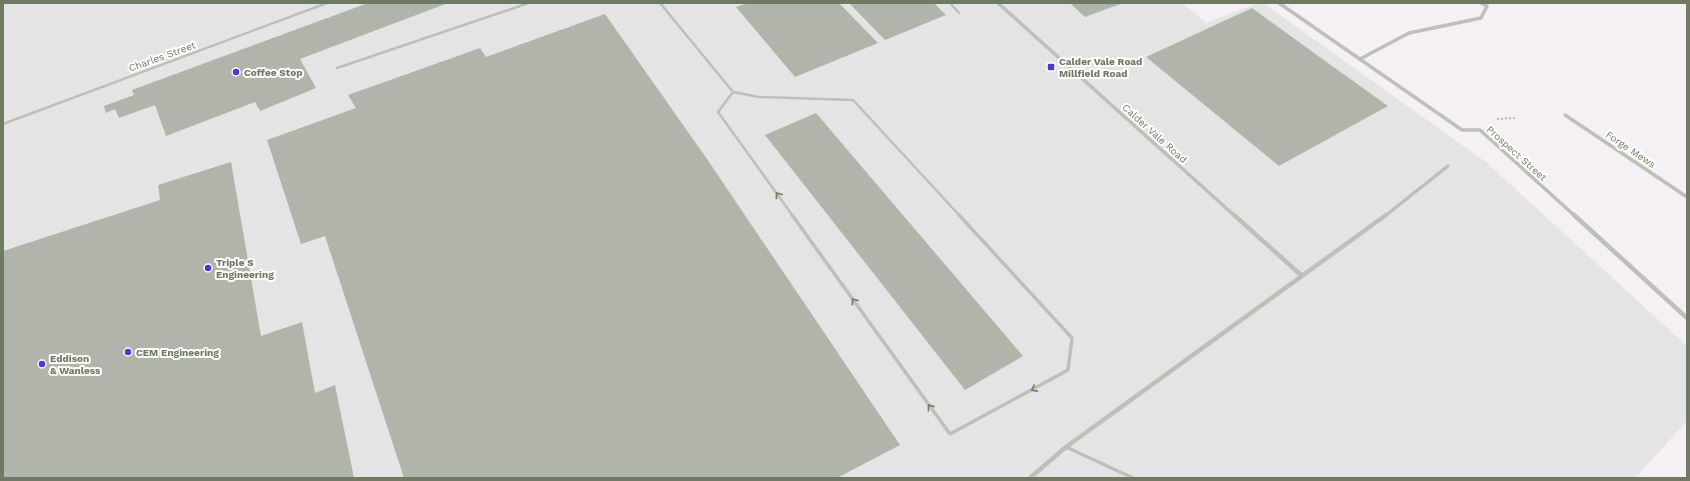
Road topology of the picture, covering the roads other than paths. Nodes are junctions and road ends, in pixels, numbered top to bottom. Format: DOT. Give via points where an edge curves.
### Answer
graph roads {
  1 [pos="327,3"];
  2 [pos="529,3"];
  3 [pos="660,3"];
  4 [pos="950,3"];
  5 [pos="998,3"];
  6 [pos="1279,3"];
  7 [pos="1481,3"];
  8 [pos="959,13"];
  9 [pos="1360,59"];
  10 [pos="337,68"];
  11 [pos="733,92"];
  12 [pos="1566,115"];
  13 [pos="3,124"];
  14 [pos="1448,166"];
  15 [pos="1687,197"];
  16 [pos="1301,276"];
  17 [pos="1687,318"];
  18 [pos="1066,447"];
  19 [pos="1030,478"];
  20 [pos="1133,478"];
  1 -- 13 [label="lane, Charles Street"];
  2 -- 10 [label="lane" via="496,12"];
  3 -- 11 [label="lane"];
  4 -- 8 [label="lane"];
  5 -- 16 [label="street, Calder Vale Road"];
  6 -- 9 [label="street, Prospect Street"];
  7 -- 9 [label="street" via="1487,6 1481,18 1409,33"];
  9 -- 17 [label="street, Prospect Street" via="1462,130 1480,130"];
  11 -- 11 [label="lane, one-way" via="759,96 853,100 1072,338 1068,370 950,434 718,112"];
  12 -- 15 [label="street, Forge Mews"];
  14 -- 16 [label="street" via="1372,226"];
  16 -- 18 [label="street"];
  18 -- 19 [label="street"];
  18 -- 20 [label="lane"];
}
